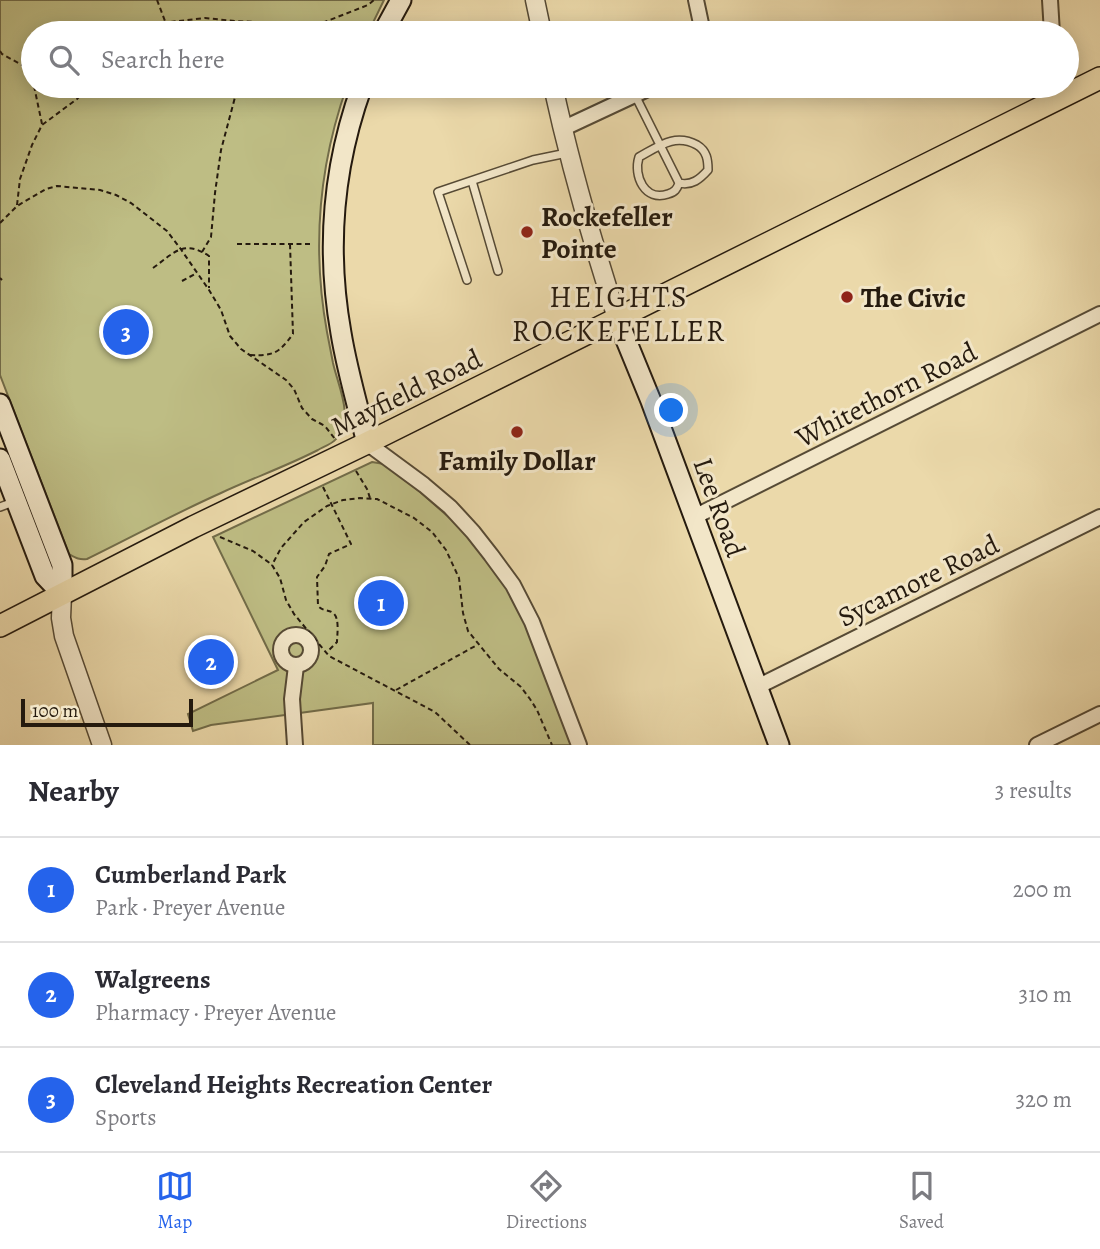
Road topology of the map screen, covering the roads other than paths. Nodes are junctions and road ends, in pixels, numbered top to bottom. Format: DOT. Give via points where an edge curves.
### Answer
graph roads {
  1 [pos="401,0"];
  2 [pos="535,0"];
  3 [pos="696,0"];
  4 [pos="1050,0"];
  5 [pos="390,21"];
  6 [pos="539,21"];
  7 [pos="700,21"];
  8 [pos="1051,21"];
  9 [pos="1100,78"];
  10 [pos="1079,85"];
  11 [pos="358,98"];
  12 [pos="556,98"];
  13 [pos="626,98"];
  14 [pos="637,98"];
  15 [pos="1046,98"];
  16 [pos="562,128"];
  17 [pos="661,146"];
  18 [pos="568,153"];
  19 [pos="472,181"];
  20 [pos="679,183"];
  21 [pos="498,271"];
  22 [pos="467,280"];
  23 [pos="1100,314"];
  24 [pos="617,318"];
  25 [pos="0,404"];
  26 [pos="367,443"];
  27 [pos="0,459"];
  28 [pos="17,501"];
  29 [pos="694,517"];
  30 [pos="1100,517"];
  31 [pos="62,594"];
  32 [pos="0,626"];
  33 [pos="296,666"];
  34 [pos="757,687"];
  35 [pos="1100,714"];
  36 [pos="102,745"];
  37 [pos="295,745"];
  38 [pos="579,745"];
  39 [pos="779,745"];
  40 [pos="1037,745"];
  1 -- 5 [label="main road"];
  2 -- 6 [label="street"];
  3 -- 7 [label="street"];
  4 -- 8 [label="street"];
  9 -- 10 [label="main road, Mayfield Road"];
  11 -- 26 [label="main road" via="335,197 333,252 341,336"];
  12 -- 16 [label="street, Lee Road"];
  13 -- 16 [label="street"];
  14 -- 17 [label="lane"];
  15 -- 24 [label="main road, Mayfield Road"];
  16 -- 18 [label="street, Lee Road"];
  17 -- 20 [label="lane"];
  17 -- 20 [label="lane" via="689,141 702,148 708,159 708,170 698,180"];
  17 -- 20 [label="lane" via="639,157 643,187 659,197 677,190"];
  18 -- 19 [label="lane"];
  18 -- 24 [label="street, Lee Road"];
  19 -- 21 [label="lane"];
  19 -- 22 [label="lane" via="439,192"];
  23 -- 29 [label="street, Whitethorn Road"];
  24 -- 26 [label="main road, Mayfield Road"];
  24 -- 29 [label="main road, Lee Road"];
  25 -- 28 [label="main road"];
  26 -- 31 [label="main road, Mayfield Road"];
  26 -- 38 [label="street" via="450,508 513,585 533,622"];
  27 -- 28 [label="main road"];
  28 -- 31 [label="main road" via="62,565"];
  29 -- 34 [label="main road, Lee Road"];
  30 -- 34 [label="street, Sycamore Road"];
  31 -- 32 [label="main road, Mayfield Road"];
  31 -- 36 [label="street" via="64,636"];
  33 -- 37 [label="street" via="292,699"];
  34 -- 39 [label="main road, Lee Road"];
  35 -- 40 [label="street"];
}
